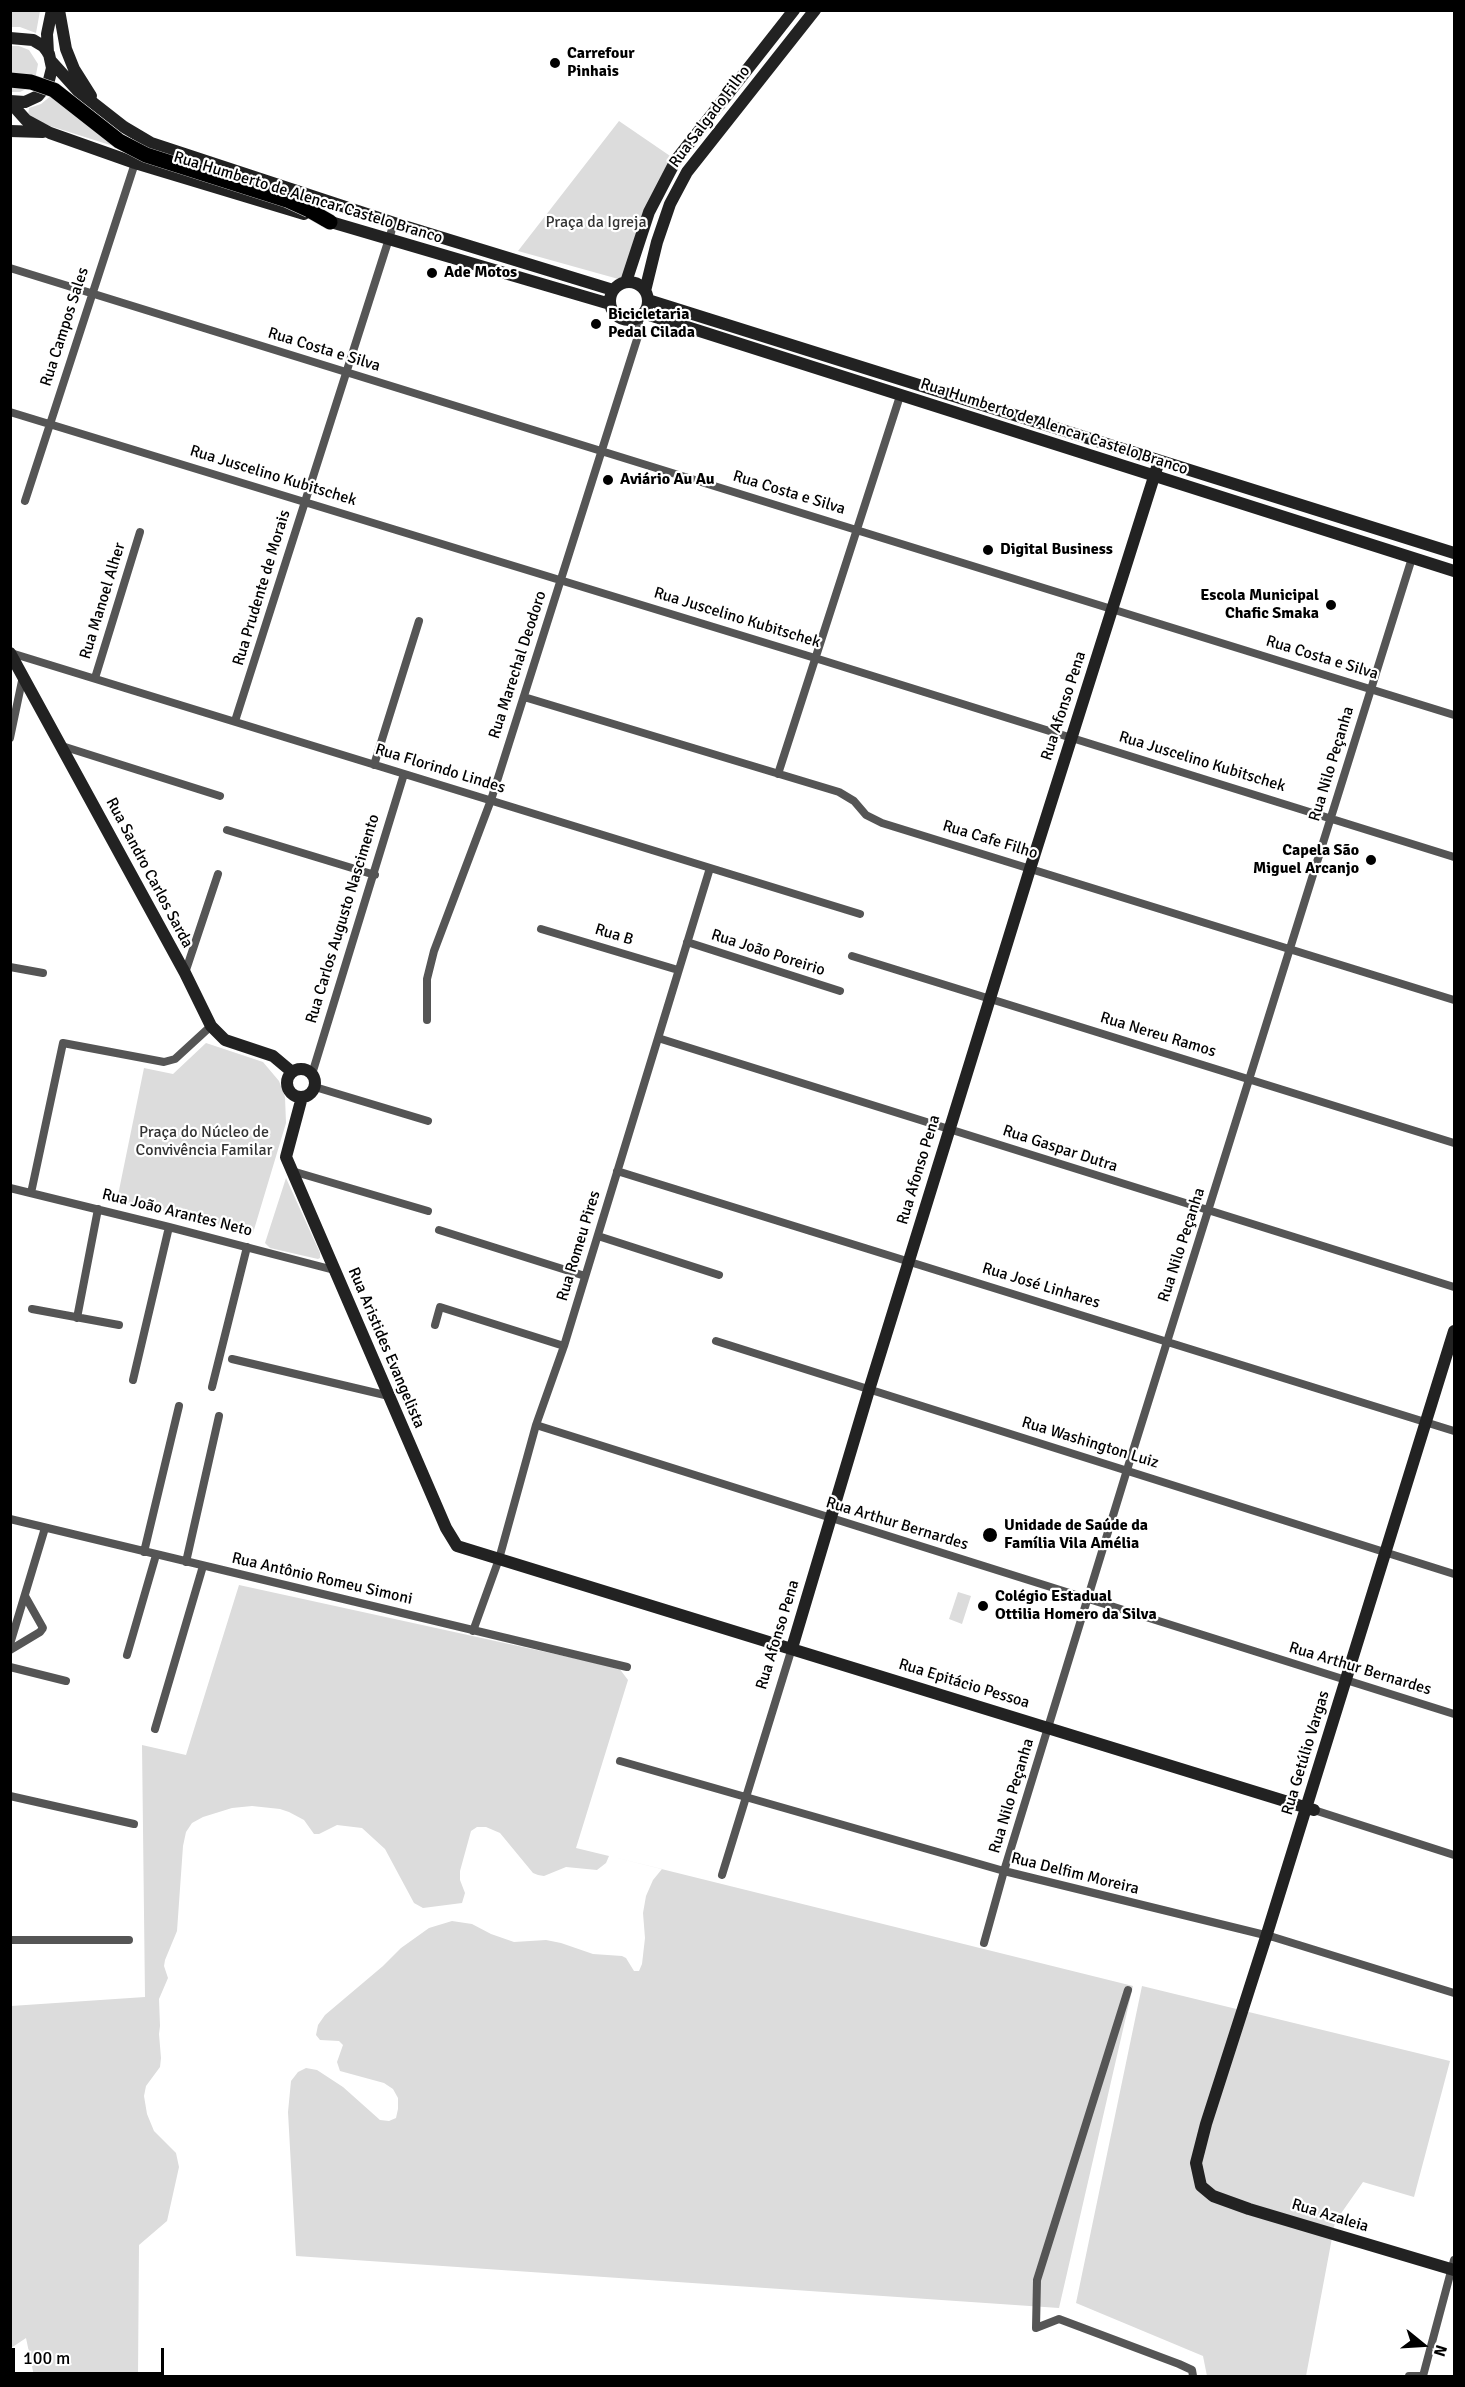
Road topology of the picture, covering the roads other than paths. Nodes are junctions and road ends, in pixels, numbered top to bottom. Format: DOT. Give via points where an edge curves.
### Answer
graph roads {
  1 [pos="52,10"];
  2 [pos="59,10"];
  3 [pos="794,10"];
  4 [pos="815,10"];
  5 [pos="10,38"];
  6 [pos="50,57"];
  7 [pos="10,80"];
  8 [pos="11,101"];
  9 [pos="720,104"];
  10 [pos="99,107"];
  11 [pos="732,114"];
  12 [pos="10,131"];
  13 [pos="50,133"];
  14 [pos="135,163"];
  15 [pos="665,179"];
  16 [pos="680,186"];
  17 [pos="330,222"];
  18 [pos="394,223"];
  19 [pos="389,240"];
  20 [pos="10,268"];
  21 [pos="626,282"];
  22 [pos="613,290"];
  23 [pos="92,293"];
  24 [pos="646,296"];
  25 [pos="610,304"];
  26 [pos="641,315"];
  27 [pos="346,372"];
  28 [pos="905,380"];
  29 [pos="900,396"];
  30 [pos="10,412"];
  31 [pos="49,424"];
  32 [pos="602,451"];
  33 [pos="1159,461"];
  34 [pos="1154,477"];
  35 [pos="25,501"];
  36 [pos="305,501"];
  37 [pos="856,529"];
  38 [pos="140,532"];
  39 [pos="1455,553"];
  40 [pos="1412,558"];
  41 [pos="1455,571"];
  42 [pos="561,581"];
  43 [pos="1113,608"];
  44 [pos="419,621"];
  45 [pos="11,653"];
  46 [pos="815,658"];
  47 [pos="23,676"];
  48 [pos="95,678"];
  49 [pos="1371,689"];
  50 [pos="524,697"];
  51 [pos="1455,715"];
  52 [pos="235,721"];
  53 [pos="1072,737"];
  54 [pos="10,738"];
  55 [pos="62,746"];
  56 [pos="374,765"];
  57 [pos="404,774"];
  58 [pos="778,774"];
  59 [pos="220,796"];
  60 [pos="491,800"];
  61 [pos="1331,819"];
  62 [pos="226,830"];
  63 [pos="1455,857"];
  64 [pos="710,868"];
  65 [pos="1030,868"];
  66 [pos="218,874"];
  67 [pos="375,875"];
  68 [pos="860,914"];
  69 [pos="541,929"];
  70 [pos="687,942"];
  71 [pos="1290,949"];
  72 [pos="852,956"];
  73 [pos="10,967"];
  74 [pos="678,970"];
  75 [pos="43,973"];
  76 [pos="185,973"];
  77 [pos="840,991"];
  78 [pos="990,998"];
  79 [pos="1455,1000"];
  80 [pos="427,1020"];
  81 [pos="211,1026"];
  82 [pos="658,1038"];
  83 [pos="292,1072"];
  84 [pos="314,1080"];
  85 [pos="1251,1080"];
  86 [pos="302,1097"];
  87 [pos="428,1121"];
  88 [pos="949,1130"];
  89 [pos="1455,1143"];
  90 [pos="292,1171"];
  91 [pos="617,1171"];
  92 [pos="10,1188"];
  93 [pos="31,1193"];
  94 [pos="98,1209"];
  95 [pos="428,1211"];
  96 [pos="1209,1212"];
  97 [pos="170,1227"];
  98 [pos="439,1230"];
  99 [pos="598,1236"];
  100 [pos="247,1247"];
  101 [pos="909,1260"];
  102 [pos="334,1270"];
  103 [pos="719,1275"];
  104 [pos="585,1276"];
  105 [pos="1455,1287"];
  106 [pos="32,1309"];
  107 [pos="77,1317"];
  108 [pos="119,1325"];
  109 [pos="435,1325"];
  110 [pos="1455,1331"];
  111 [pos="716,1341"];
  112 [pos="1168,1341"];
  113 [pos="564,1346"];
  114 [pos="232,1359"];
  115 [pos="133,1380"];
  116 [pos="212,1387"];
  117 [pos="869,1390"];
  118 [pos="389,1396"];
  119 [pos="179,1406"];
  120 [pos="219,1416"];
  121 [pos="1426,1423"];
  122 [pos="536,1425"];
  123 [pos="1455,1431"];
  124 [pos="1127,1470"];
  125 [pos="10,1519"];
  126 [pos="830,1519"];
  127 [pos="45,1528"];
  128 [pos="462,1549"];
  129 [pos="144,1552"];
  130 [pos="1386,1552"];
  131 [pos="156,1555"];
  132 [pos="499,1559"];
  133 [pos="186,1562"];
  134 [pos="203,1566"];
  135 [pos="1455,1574"];
  136 [pos="25,1596"];
  137 [pos="1088,1599"];
  138 [pos="473,1631"];
  139 [pos="10,1644"];
  140 [pos="792,1648"];
  141 [pos="10,1650"];
  142 [pos="127,1655"];
  143 [pos="10,1666"];
  144 [pos="627,1667"];
  145 [pos="66,1681"];
  146 [pos="1346,1681"];
  147 [pos="1455,1714"];
  148 [pos="1048,1727"];
  149 [pos="155,1729"];
  150 [pos="620,1761"];
  151 [pos="10,1796"];
  152 [pos="746,1797"];
  153 [pos="1310,1809"];
  154 [pos="134,1824"];
  155 [pos="1455,1855"];
  156 [pos="1004,1871"];
  157 [pos="722,1875"];
  158 [pos="1266,1937"];
  159 [pos="10,1940"];
  160 [pos="129,1940"];
  161 [pos="984,1943"];
  162 [pos="1128,1990"];
  163 [pos="1455,1993"];
  164 [pos="1201,2186"];
  165 [pos="1454,2266"];
  166 [pos="1193,2376"];
  167 [pos="1409,2376"];
  168 [pos="1423,2376"];
  1 -- 6 [label="street" via="47,34"];
  2 -- 10 [label="street" via="63,38 75,69"];
  3 -- 9 [label="street, Rua Salgado Filho"];
  4 -- 11 [label="street, Rua Salgado Filho"];
  5 -- 6 [label="street, Rua Humberto de Alencar Castelo Branco" via="33,40"];
  6 -- 8 [label="street" via="50,78 44,90 32,99"];
  6 -- 10 [label="street, Rua Humberto de Alencar Castelo Branco" via="78,91"];
  7 -- 17 [label="highway, bridge" via="31,81 54,90 119,141 146,155 309,210"];
  8 -- 13 [label="street, Rua Humberto de Alencar Castelo Branco" via="26,120"];
  9 -- 11 [label="street"];
  9 -- 15 [label="street, Rua Salgado Filho"];
  10 -- 18 [label="street, Rua Humberto de Alencar Castelo Branco" via="152,143"];
  11 -- 16 [label="street, Rua Salgado Filho"];
  12 -- 13 [label="street"];
  13 -- 14 [label="street, Rua Humberto de Alencar Castelo Branco"];
  14 -- 17 [label="street, Rua Humberto de Alencar Castelo Branco"];
  14 -- 23 [label="street, Rua Campos Sales"];
  15 -- 16 [label="street"];
  15 -- 21 [label="street, Rua Salgado Filho" via="649,212"];
  16 -- 24 [label="street, Rua Salgado Filho" via="657,242"];
  17 -- 19 [label="street, Rua Humberto de Alencar Castelo Branco"];
  18 -- 19 [label="street, Rua Prudente de Morais"];
  18 -- 22 [label="street, Rua Humberto de Alencar Castelo Branco"];
  19 -- 25 [label="street, Rua Humberto de Alencar Castelo Branco"];
  19 -- 27 [label="street, Rua Prudente de Morais"];
  20 -- 23 [label="street, Rua Costa e Silva"];
  21 -- 22 [label="street"];
  21 -- 24 [label="street" via="635,283"];
  22 -- 25 [label="street"];
  23 -- 27 [label="street, Rua Costa e Silva"];
  23 -- 31 [label="street, Rua Campos Sales"];
  24 -- 26 [label="street"];
  24 -- 28 [label="street, Rua Humberto de Alencar Castelo Branco"];
  25 -- 26 [label="street" via="621,318 630,320"];
  26 -- 29 [label="street, Rua Humberto de Alencar Castelo Branco"];
  26 -- 32 [label="street, Rua Marechal Deodoro" via="639,333"];
  27 -- 32 [label="street, Rua Costa e Silva"];
  27 -- 36 [label="street, Rua Prudente de Morais"];
  28 -- 29 [label="street"];
  28 -- 33 [label="street, Rua Humberto de Alencar Castelo Branco"];
  29 -- 34 [label="street, Rua Humberto de Alencar Castelo Branco"];
  29 -- 37 [label="street"];
  30 -- 31 [label="street, Rua Juscelino Kubitschek"];
  31 -- 35 [label="street, Rua Campos Sales"];
  31 -- 36 [label="street, Rua Juscelino Kubitschek"];
  32 -- 37 [label="street, Rua Costa e Silva"];
  32 -- 42 [label="street, Rua Marechal Deodoro"];
  33 -- 34 [label="street, Rua Afonso Pena"];
  33 -- 39 [label="street, Rua Humberto de Alencar Castelo Branco"];
  34 -- 40 [label="street, Rua Humberto de Alencar Castelo Branco"];
  34 -- 43 [label="street, Rua Afonso Pena"];
  36 -- 42 [label="street, Rua Juscelino Kubitschek"];
  36 -- 52 [label="street, Rua Prudente de Morais"];
  37 -- 43 [label="street, Rua Costa e Silva"];
  37 -- 46 [label="street"];
  38 -- 48 [label="street, Rua Manoel Alher"];
  40 -- 41 [label="street, Rua Humberto de Alencar Castelo Branco"];
  40 -- 49 [label="street, Rua Nilo Peçanha"];
  42 -- 46 [label="street, Rua Juscelino Kubitschek"];
  42 -- 50 [label="street, Rua Marechal Deodoro"];
  43 -- 49 [label="street, Rua Costa e Silva"];
  43 -- 53 [label="street, Rua Afonso Pena"];
  44 -- 56 [label="street"];
  45 -- 47 [label="street, Rua Sandro Carlos Sarda"];
  45 -- 48 [label="street, Rua Florindo Lindes"];
  46 -- 53 [label="street, Rua Juscelino Kubitschek"];
  46 -- 58 [label="street"];
  47 -- 54 [label="street"];
  47 -- 55 [label="street, Rua Sandro Carlos Sarda"];
  48 -- 52 [label="street, Rua Florindo Lindes"];
  49 -- 51 [label="street, Rua Costa e Silva"];
  49 -- 61 [label="street, Rua Nilo Peçanha"];
  50 -- 58 [label="street, Rua Cafe Filho"];
  50 -- 60 [label="street, Rua Marechal Deodoro"];
  52 -- 56 [label="street, Rua Florindo Lindes"];
  53 -- 61 [label="street, Rua Juscelino Kubitschek"];
  53 -- 65 [label="street, Rua Afonso Pena"];
  55 -- 59 [label="street"];
  55 -- 76 [label="street, Rua Sandro Carlos Sarda"];
  56 -- 57 [label="street, Rua Florindo Lindes"];
  57 -- 60 [label="street, Rua Florindo Lindes"];
  57 -- 67 [label="street, Rua Carlos Augusto Nascimento"];
  58 -- 65 [label="street, Rua Cafe Filho" via="839,792 882,823"];
  60 -- 64 [label="street, Rua Florindo Lindes"];
  60 -- 80 [label="street, Rua Marechal Deodoro" via="434,951 427,979"];
  61 -- 63 [label="street, Rua Juscelino Kubitschek"];
  61 -- 71 [label="street, Rua Nilo Peçanha"];
  62 -- 67 [label="street"];
  64 -- 68 [label="street, Rua Florindo Lindes"];
  64 -- 70 [label="street, Rua Romeu Pires"];
  65 -- 71 [label="street, Rua Cafe Filho"];
  65 -- 78 [label="street, Rua Afonso Pena"];
  66 -- 76 [label="street"];
  67 -- 84 [label="street, Rua Carlos Augusto Nascimento"];
  69 -- 74 [label="street, Rua B"];
  70 -- 74 [label="street, Rua Romeu Pires"];
  70 -- 77 [label="street, Rua João Poreirio"];
  71 -- 79 [label="street, Rua Cafe Filho"];
  71 -- 85 [label="street, Rua Nilo Peçanha"];
  72 -- 78 [label="street, Rua Nereu Ramos"];
  73 -- 75 [label="street"];
  74 -- 82 [label="street, Rua Romeu Pires"];
  76 -- 81 [label="street, Rua Sandro Carlos Sarda"];
  78 -- 85 [label="street, Rua Nereu Ramos"];
  78 -- 88 [label="street, Rua Afonso Pena"];
  81 -- 83 [label="street, Rua Sandro Carlos Sarda" via="225,1040 273,1056"];
  81 -- 93 [label="street" via="175,1059 164,1062 63,1043"];
  82 -- 88 [label="street, Rua Gaspar Dutra"];
  82 -- 91 [label="street, Rua Romeu Pires"];
  83 -- 84 [label="street" via="300,1069"];
  83 -- 86 [label="street" via="287,1079 288,1088 293,1095"];
  84 -- 86 [label="street" via="310,1094"];
  84 -- 87 [label="street"];
  85 -- 89 [label="street, Rua Nereu Ramos"];
  85 -- 96 [label="street, Rua Nilo Peçanha"];
  86 -- 90 [label="street, Rua Aristides Evangelista" via="286,1157"];
  88 -- 96 [label="street, Rua Gaspar Dutra"];
  88 -- 101 [label="street, Rua Afonso Pena"];
  90 -- 95 [label="street"];
  90 -- 102 [label="street, Rua Aristides Evangelista"];
  91 -- 99 [label="street, Rua Romeu Pires"];
  91 -- 101 [label="street, Rua José Linhares"];
  92 -- 93 [label="street, Rua João Arantes Neto"];
  93 -- 94 [label="street, Rua João Arantes Neto"];
  94 -- 97 [label="street, Rua João Arantes Neto"];
  94 -- 107 [label="street"];
  96 -- 105 [label="street, Rua Gaspar Dutra"];
  96 -- 112 [label="street, Rua Nilo Peçanha"];
  97 -- 100 [label="street, Rua João Arantes Neto"];
  97 -- 115 [label="street"];
  98 -- 104 [label="street"];
  99 -- 103 [label="street"];
  99 -- 104 [label="street, Rua Romeu Pires"];
  100 -- 102 [label="street, Rua João Arantes Neto"];
  100 -- 116 [label="street"];
  101 -- 112 [label="street, Rua José Linhares"];
  101 -- 117 [label="street, Rua Afonso Pena"];
  102 -- 118 [label="street, Rua Aristides Evangelista"];
  104 -- 113 [label="street, Rua Romeu Pires"];
  106 -- 107 [label="street"];
  107 -- 108 [label="street"];
  109 -- 113 [label="street" via="440,1306"];
  110 -- 121 [label="street, Rua Getúlio Vargas"];
  111 -- 117 [label="street, Rua Washington Luiz"];
  112 -- 121 [label="street, Rua José Linhares"];
  112 -- 124 [label="street, Rua Nilo Peçanha"];
  113 -- 122 [label="street, Rua Romeu Pires"];
  114 -- 118 [label="street"];
  117 -- 124 [label="street, Rua Washington Luiz"];
  117 -- 126 [label="street, Rua Afonso Pena"];
  118 -- 128 [label="street, Rua Aristides Evangelista" via="447,1528"];
  119 -- 129 [label="street"];
  120 -- 133 [label="street"];
  121 -- 123 [label="street, Rua José Linhares"];
  121 -- 130 [label="street, Rua Getúlio Vargas"];
  122 -- 126 [label="street, Rua Arthur Bernardes"];
  122 -- 132 [label="street, Rua Romeu Pires"];
  124 -- 130 [label="street, Rua Washington Luiz"];
  124 -- 137 [label="street, Rua Nilo Peçanha"];
  125 -- 127 [label="street, Rua Antônio Romeu Simoni"];
  126 -- 137 [label="street, Rua Arthur Bernardes"];
  126 -- 140 [label="street, Rua Afonso Pena"];
  127 -- 129 [label="street, Rua Antônio Romeu Simoni"];
  127 -- 136 [label="street"];
  128 -- 132 [label="street, Rua Epitácio Pessoa"];
  129 -- 131 [label="street, Rua Antônio Romeu Simoni"];
  130 -- 135 [label="street, Rua Washington Luiz"];
  130 -- 146 [label="street, Rua Getúlio Vargas"];
  131 -- 133 [label="street, Rua Antônio Romeu Simoni"];
  131 -- 142 [label="street"];
  132 -- 138 [label="street, Rua Romeu Pires"];
  132 -- 140 [label="street, Rua Epitácio Pessoa"];
  133 -- 134 [label="street, Rua Antônio Romeu Simoni"];
  134 -- 138 [label="street, Rua Antônio Romeu Simoni"];
  134 -- 149 [label="street"];
  136 -- 139 [label="street"];
  136 -- 141 [label="street" via="43,1628"];
  137 -- 146 [label="street, Rua Arthur Bernardes"];
  137 -- 148 [label="street, Rua Nilo Peçanha"];
  138 -- 144 [label="street, Rua Antônio Romeu Simoni"];
  140 -- 148 [label="street, Rua Epitácio Pessoa"];
  140 -- 152 [label="street, Rua Afonso Pena"];
  143 -- 145 [label="street"];
  146 -- 147 [label="street, Rua Arthur Bernardes"];
  146 -- 153 [label="street, Rua Getúlio Vargas"];
  148 -- 153 [label="street, Rua Epitácio Pessoa"];
  148 -- 156 [label="street, Rua Nilo Peçanha"];
  150 -- 152 [label="street, Rua Delfim Moreira"];
  151 -- 154 [label="street"];
  152 -- 156 [label="street, Rua Delfim Moreira"];
  152 -- 157 [label="street, Rua Afonso Pena"];
  153 -- 155 [label="street, Rua Epitácio Pessoa"];
  153 -- 158 [label="street, Rua Getúlio Vargas"];
  156 -- 158 [label="street, Rua Delfim Moreira"];
  156 -- 161 [label="street, Rua Nilo Peçanha"];
  158 -- 163 [label="street, Rua Delfim Moreira"];
  158 -- 164 [label="street, Rua Getúlio Vargas" via="1206,2124 1196,2163"];
  159 -- 160 [label="street"];
  162 -- 166 [label="street" via="1037,2280 1036,2328 1059,2319 1179,2364 1192,2370"];
  164 -- 165 [label="street, Rua Azaleia" via="1213,2196 1249,2209"];
  165 -- 168 [label="street"];
  167 -- 168 [label="street"];
}
